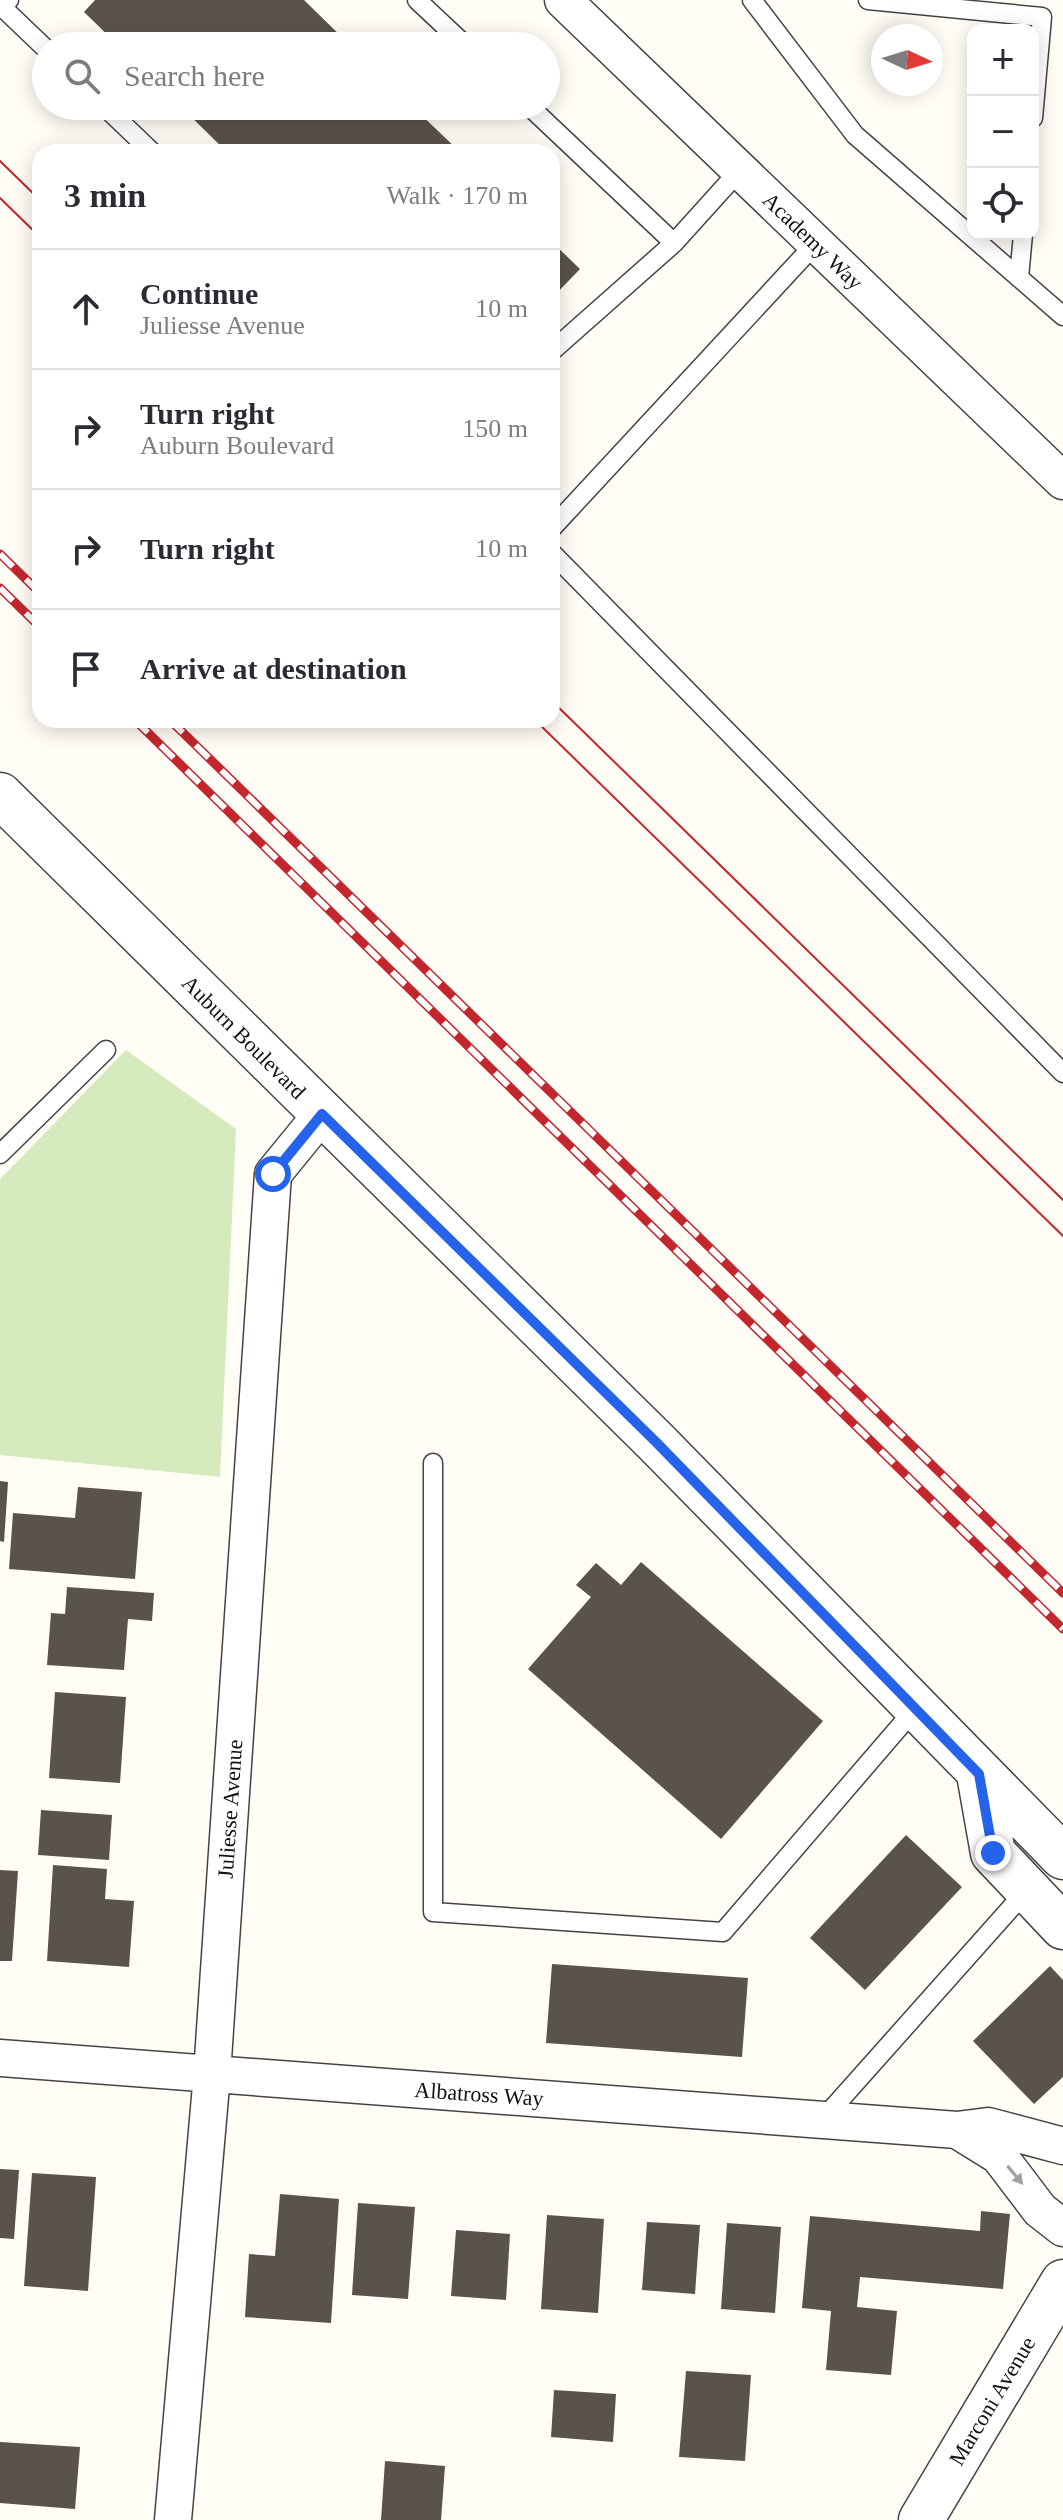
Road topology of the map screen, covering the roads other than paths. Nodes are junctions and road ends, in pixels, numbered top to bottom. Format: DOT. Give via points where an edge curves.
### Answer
graph roads {
  1 [pos="9,0"];
  2 [pos="417,0"];
  3 [pos="563,0"];
  4 [pos="752,0"];
  5 [pos="868,0"];
  6 [pos="451,32"];
  7 [pos="32,36"];
  8 [pos="1035,96"];
  9 [pos="119,120"];
  10 [pos="544,120"];
  11 [pos="144,144"];
  12 [pos="739,171"];
  13 [pos="1022,240"];
  14 [pos="674,243"];
  15 [pos="816,243"];
  16 [pos="1019,278"];
  17 [pos="1063,316"];
  18 [pos="560,344"];
  19 [pos="1063,481"];
  20 [pos="560,519"];
  21 [pos="560,561"];
  22 [pos="0,795"];
  23 [pos="106,1050"];
  24 [pos="1063,1073"];
  25 [pos="322,1114"];
  26 [pos="0,1154"];
  27 [pos="433,1463"];
  28 [pos="914,1710"];
  29 [pos="979,1774"];
  30 [pos="1063,1857"];
  31 [pos="1026,1891"];
  32 [pos="1063,1927"];
  33 [pos="0,2058"];
  34 [pos="212,2074"];
  35 [pos="823,2120"];
  36 [pos="957,2130"];
  37 [pos="1063,2146"];
  38 [pos="1063,2228"];
  39 [pos="1063,2282"];
  40 [pos="173,2520"];
  41 [pos="921,2520"];
  1 -- 7 [label="lane" via="2,7"];
  2 -- 6 [label="lane"];
  3 -- 12 [label="street, Academy Way"];
  4 -- 16 [label="lane" via="855,135"];
  5 -- 8 [label="lane" via="1042,17"];
  9 -- 11 [label="lane"];
  10 -- 14 [label="lane"];
  12 -- 14 [label="lane"];
  12 -- 15 [label="street, Academy Way"];
  13 -- 16 [label="lane"];
  14 -- 18 [label="lane"];
  15 -- 19 [label="street, Academy Way"];
  15 -- 20 [label="lane"];
  16 -- 17 [label="lane"];
  21 -- 24 [label="lane"];
  22 -- 25 [label="street, Auburn Boulevard"];
  23 -- 26 [label="lane"];
  25 -- 28 [label="street, Auburn Boulevard" via="656,1442"];
  25 -- 34 [label="street, Juliesse Avenue" via="273,1174"];
  27 -- 28 [label="lane" via="433,1912 723,1932"];
  28 -- 29 [label="street, Auburn Boulevard"];
  29 -- 30 [label="street, Auburn Boulevard"];
  29 -- 31 [label="street" via="993,1853"];
  31 -- 32 [label="street"];
  31 -- 35 [label="lane"];
  33 -- 34 [label="street, Albatross Way"];
  34 -- 35 [label="street, Albatross Way"];
  34 -- 40 [label="street, Juliesse Avenue"];
  35 -- 36 [label="street, Albatross Way"];
  36 -- 37 [label="street, Albatross Way" via="988,2126"];
  36 -- 38 [label="street, Albatross Way, one-way" via="999,2156 1040,2210"];
  39 -- 41 [label="street, Marconi Avenue"];
}
